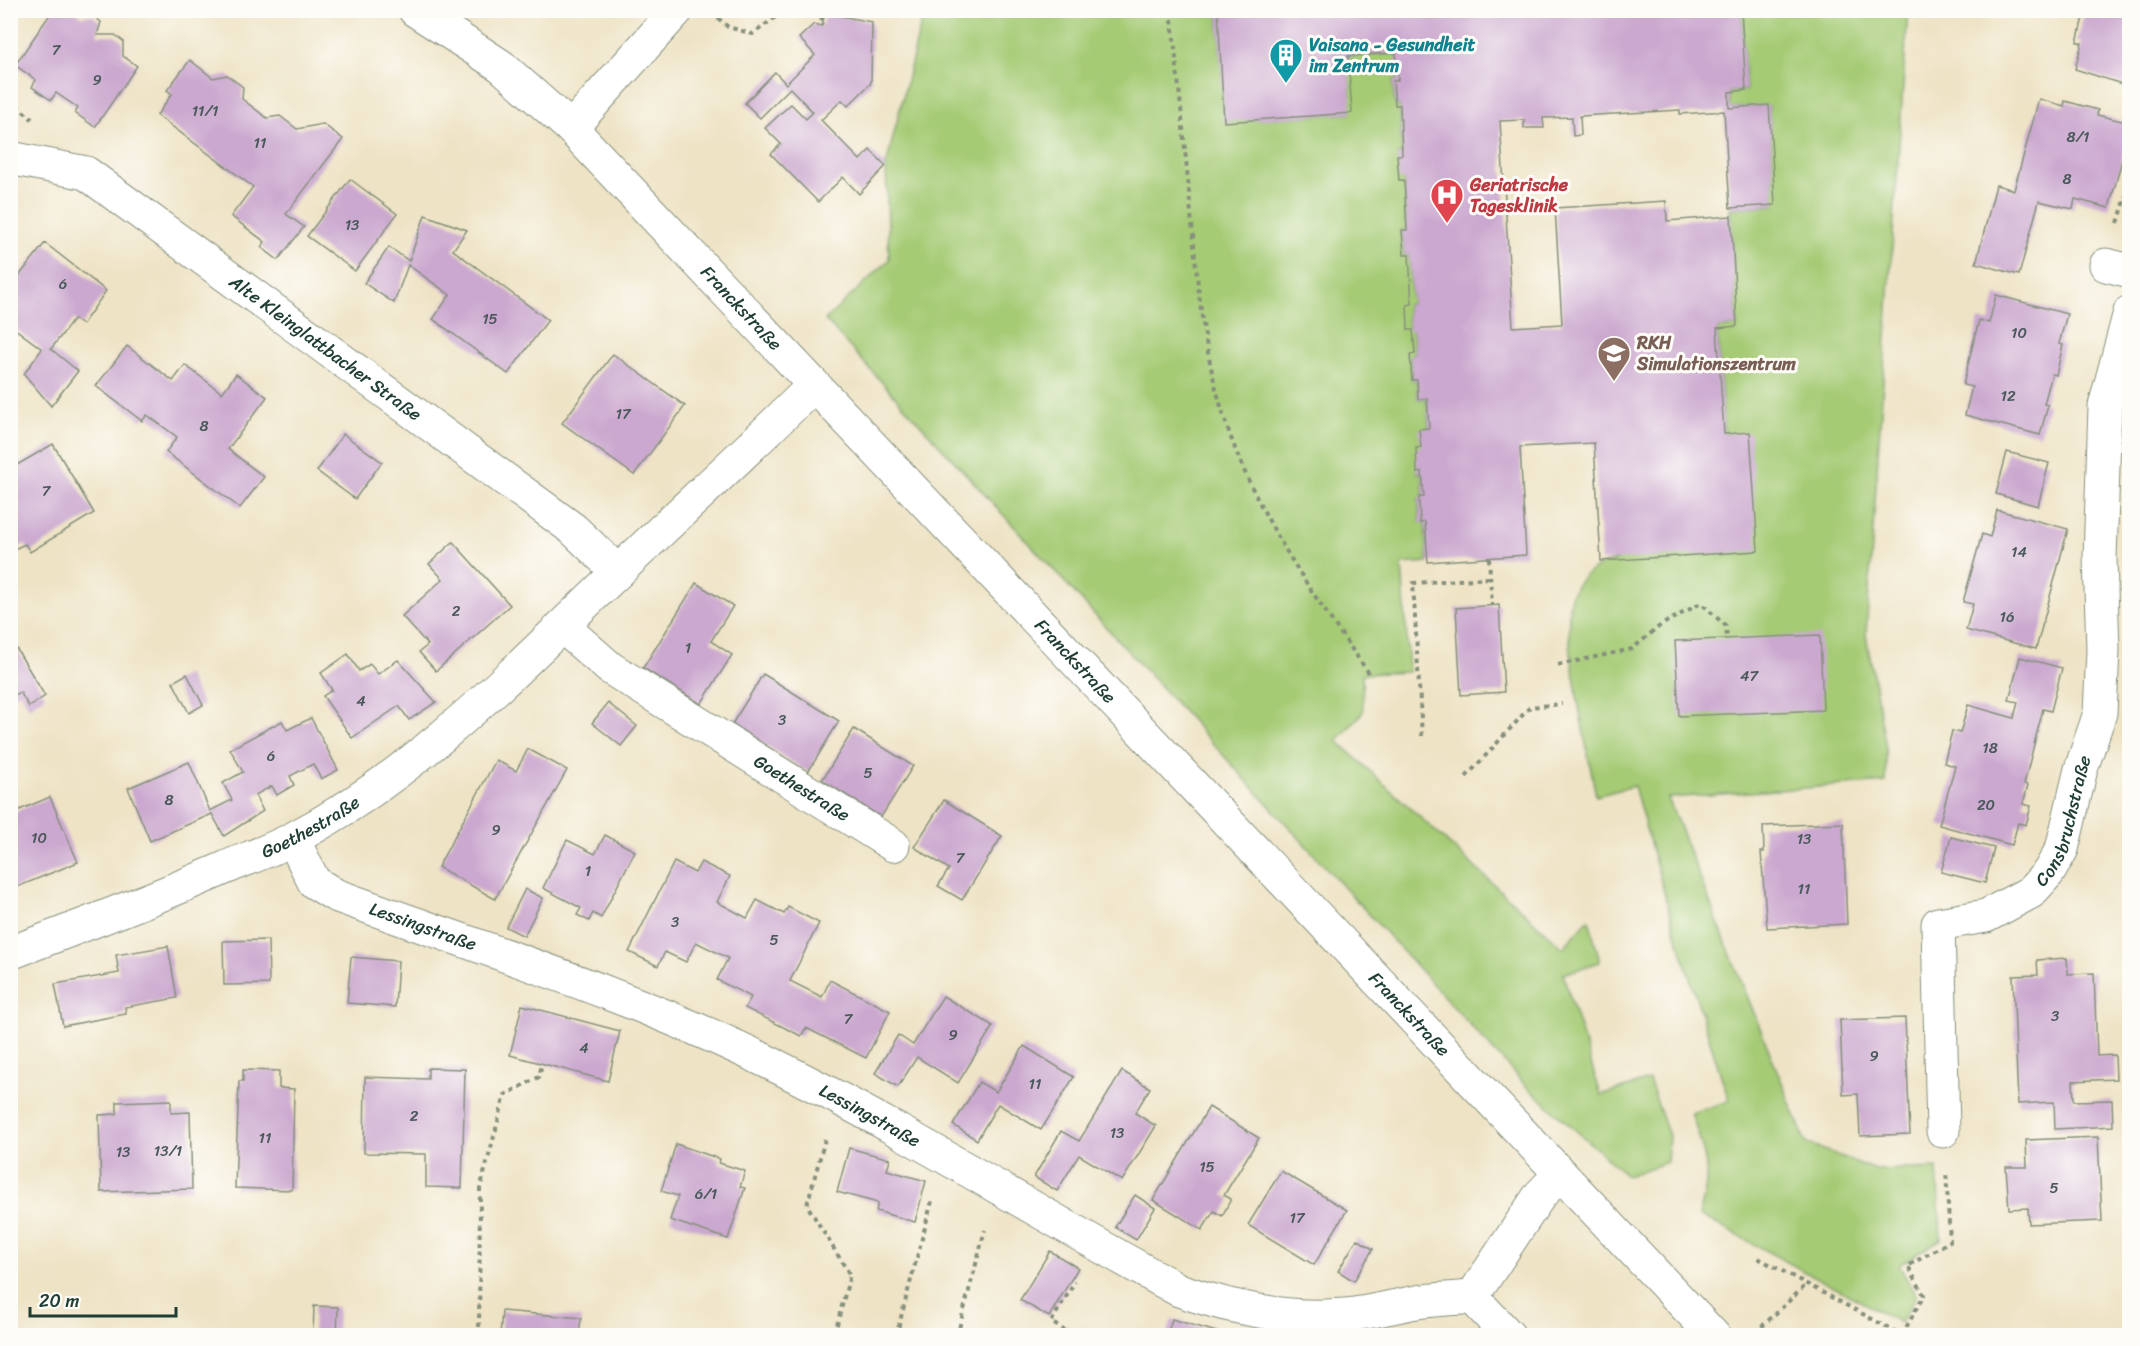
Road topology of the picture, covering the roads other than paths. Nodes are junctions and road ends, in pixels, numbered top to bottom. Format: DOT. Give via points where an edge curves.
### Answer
graph roads {
  1 [pos="415,10"];
  2 [pos="677,10"];
  3 [pos="571,128"];
  4 [pos="15,159"];
  5 [pos="2130,312"];
  6 [pos="814,385"];
  7 [pos="618,572"];
  8 [pos="562,626"];
  9 [pos="2116,651"];
  10 [pos="293,839"];
  11 [pos="893,845"];
  12 [pos="10,953"];
  13 [pos="1943,1131"];
  14 [pos="1560,1174"];
  15 [pos="1472,1297"];
  16 [pos="1509,1335"];
  17 [pos="1714,1335"];
  1 -- 3 [label="street, Franckstraße" via="501,66"];
  2 -- 3 [label="street"];
  3 -- 6 [label="street, Franckstraße"];
  4 -- 7 [label="street, Alte Kleinglattbacher Straße" via="86,173 573,529"];
  5 -- 9 [label="street, Consbruchstraße" via="2105,406 2100,558"];
  6 -- 7 [label="street, Goethestraße"];
  6 -- 14 [label="street, Franckstraße"];
  7 -- 8 [label="street, Goethestraße"];
  8 -- 10 [label="street, Goethestraße" via="492,695 417,758"];
  8 -- 11 [label="street, Goethestraße" via="610,668"];
  9 -- 13 [label="street, Consbruchstraße" via="2062,849 2049,872 2031,892 1986,916 1930,924"];
  10 -- 12 [label="street, Goethestraße"];
  10 -- 15 [label="street, Lessingstraße" via="314,882 334,895 669,1018 767,1062 1179,1290 1222,1305 1302,1316 1346,1315 1420,1301"];
  14 -- 15 [label="street" via="1540,1195"];
  14 -- 17 [label="street, Franckstraße"];
  15 -- 16 [label="street"];
}
